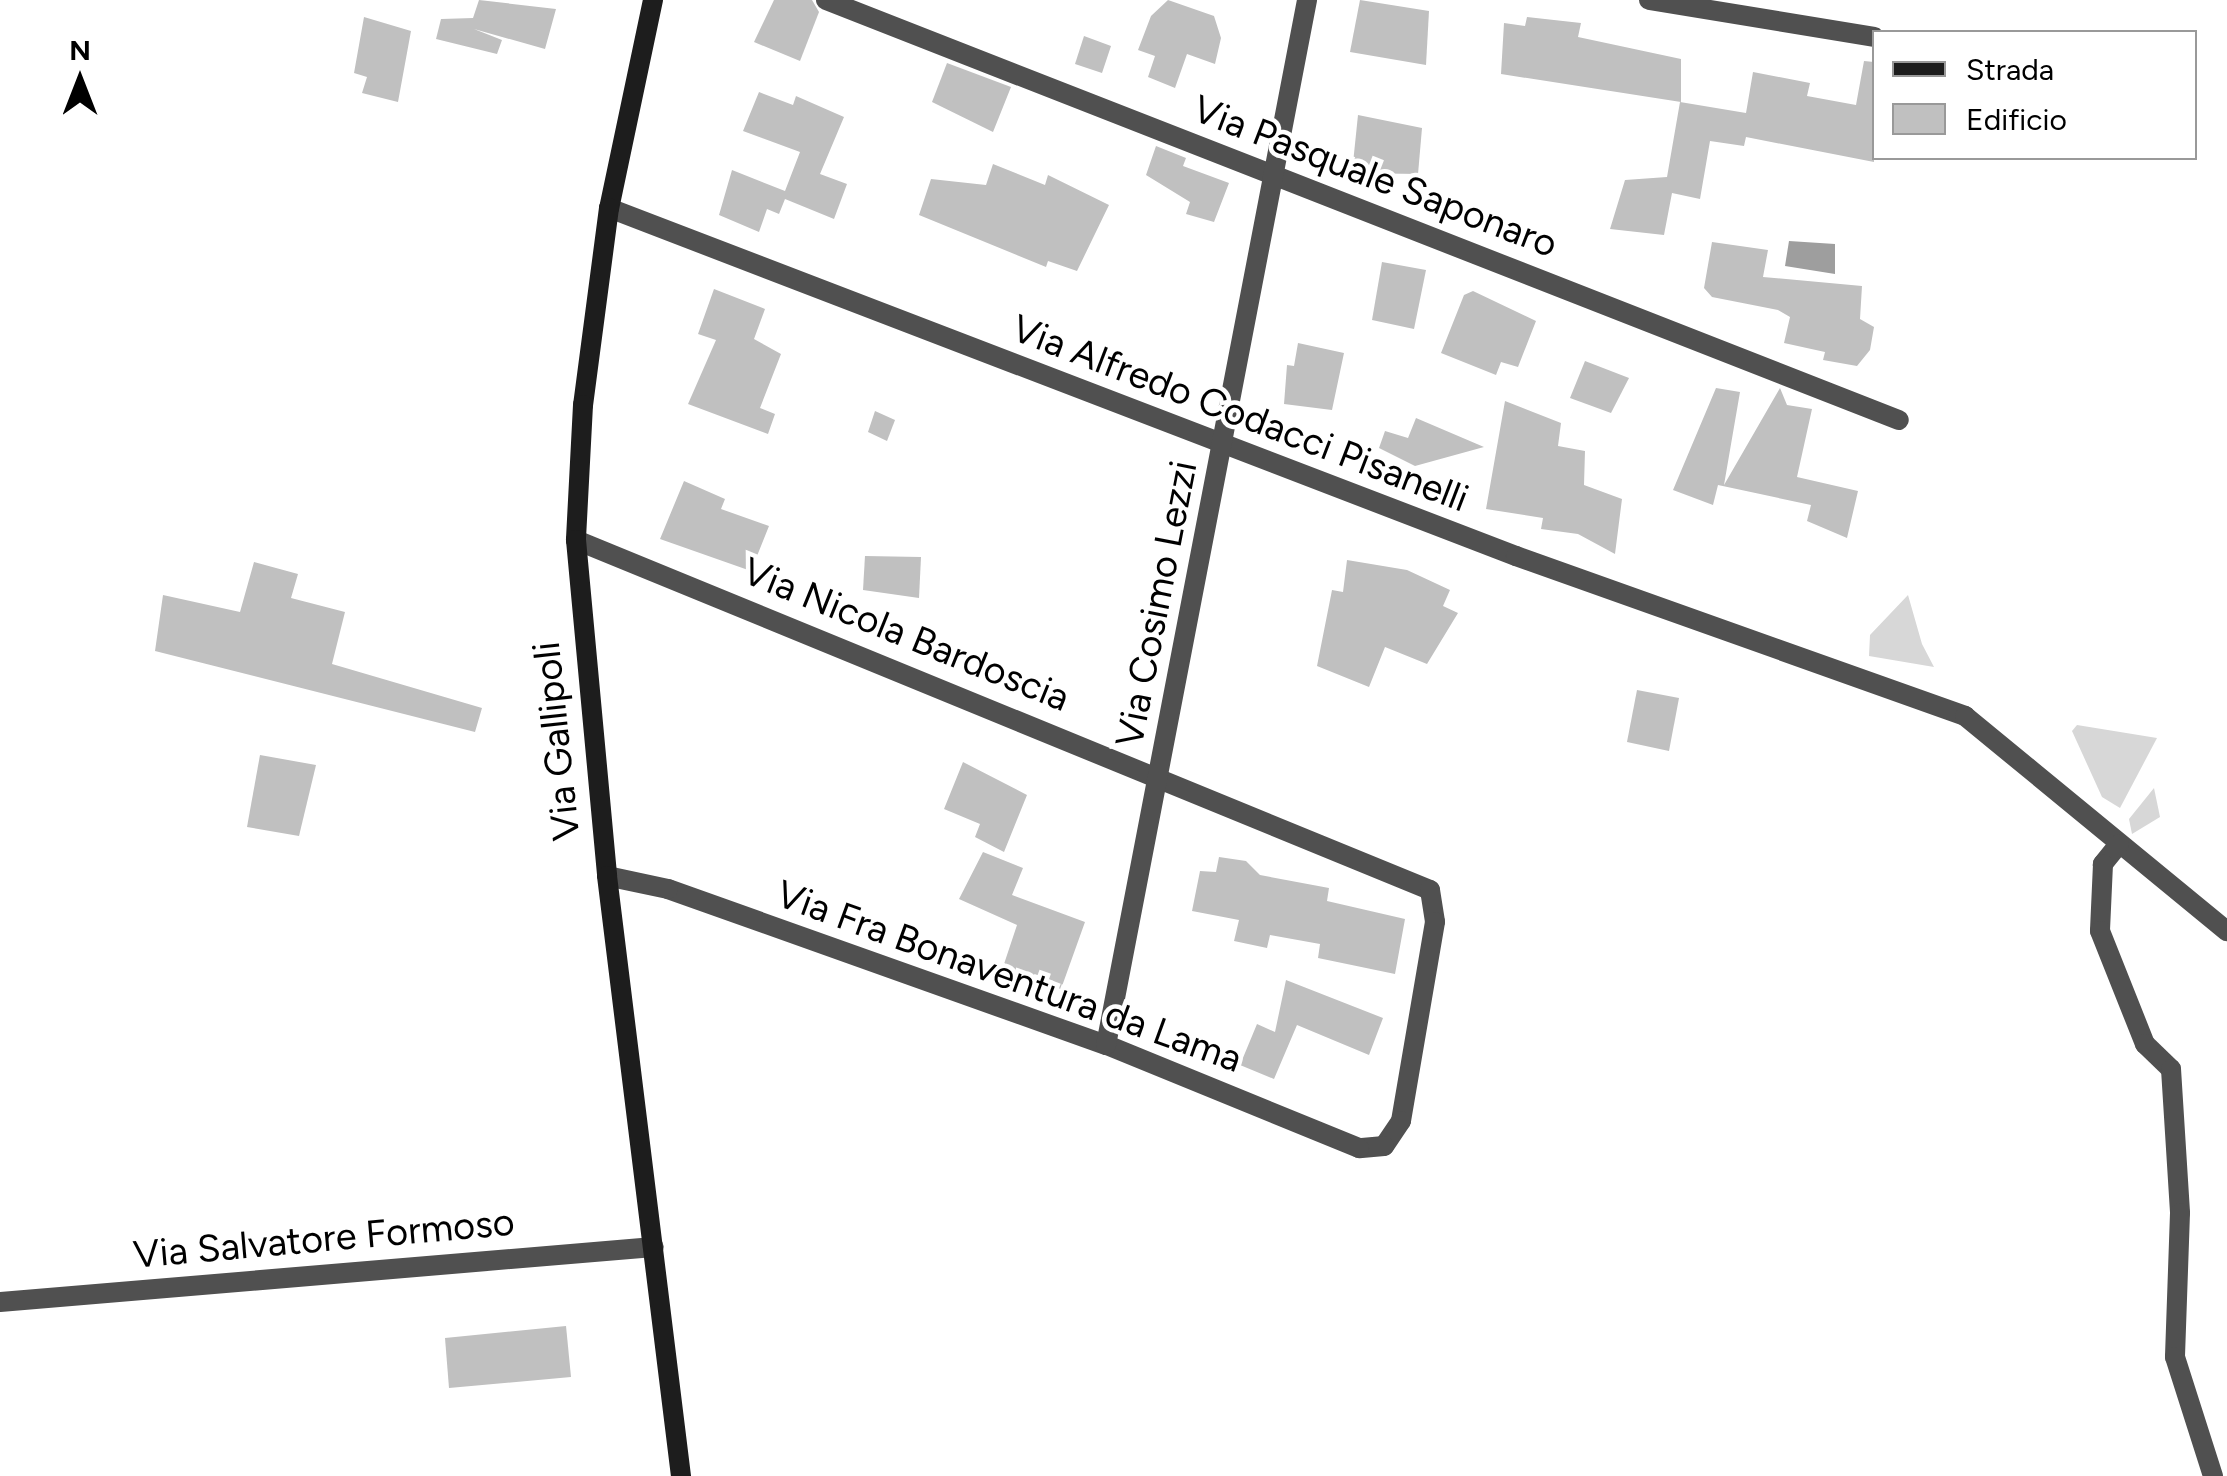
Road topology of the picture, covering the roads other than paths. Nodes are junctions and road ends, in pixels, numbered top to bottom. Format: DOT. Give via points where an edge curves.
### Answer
graph roads {
  1 [pos="653,0"];
  2 [pos="826,0"];
  3 [pos="1308,0"];
  4 [pos="1649,0"];
  5 [pos="1872,37"];
  6 [pos="1274,175"];
  7 [pos="609,208"];
  8 [pos="1899,420"];
  9 [pos="1224,446"];
  10 [pos="576,540"];
  11 [pos="1158,776"];
  12 [pos="2119,844"];
  13 [pos="607,876"];
  14 [pos="2227,931"];
  15 [pos="1106,1045"];
  16 [pos="1384,1146"];
  17 [pos="654,1246"];
  18 [pos="0,1302"];
  19 [pos="681,1476"];
  20 [pos="2214,1476"];
  1 -- 7 [label="main road, Via Gallipoli"];
  2 -- 6 [label="street, Via Pasquale Saponaro"];
  3 -- 6 [label="street, Via Cosimo Lezzi"];
  4 -- 5 [label="street"];
  6 -- 8 [label="street, Via Pasquale Saponaro"];
  6 -- 9 [label="street, Via Cosimo Lezzi"];
  7 -- 9 [label="street, Via Alfredo Codacci Pisanelli"];
  7 -- 10 [label="main road, Via Gallipoli" via="583,406"];
  9 -- 11 [label="street, Via Cosimo Lezzi"];
  9 -- 12 [label="street, Via Alfredo Codacci Pisanelli" via="1965,716"];
  10 -- 11 [label="street, Via Nicola Bardoscia"];
  10 -- 13 [label="main road, Via Gallipoli"];
  11 -- 15 [label="street, Via Cosimo Lezzi"];
  11 -- 16 [label="street, Via Nicola Bardoscia" via="1430,890 1434,922 1401,1121"];
  12 -- 14 [label="street, Via Alfredo Codacci Pisanelli"];
  12 -- 20 [label="street" via="2103,864 2100,931 2145,1044 2172,1070 2180,1213 2176,1357"];
  13 -- 15 [label="street, Via Fra Bonaventura da Lama" via="668,889"];
  13 -- 17 [label="main road, Via Gallipoli"];
  15 -- 16 [label="street, Via Fra Bonaventura da Lama" via="1359,1148"];
  17 -- 18 [label="street, Via Salvatore Formoso"];
  17 -- 19 [label="main road, Via Gallipoli"];
}
